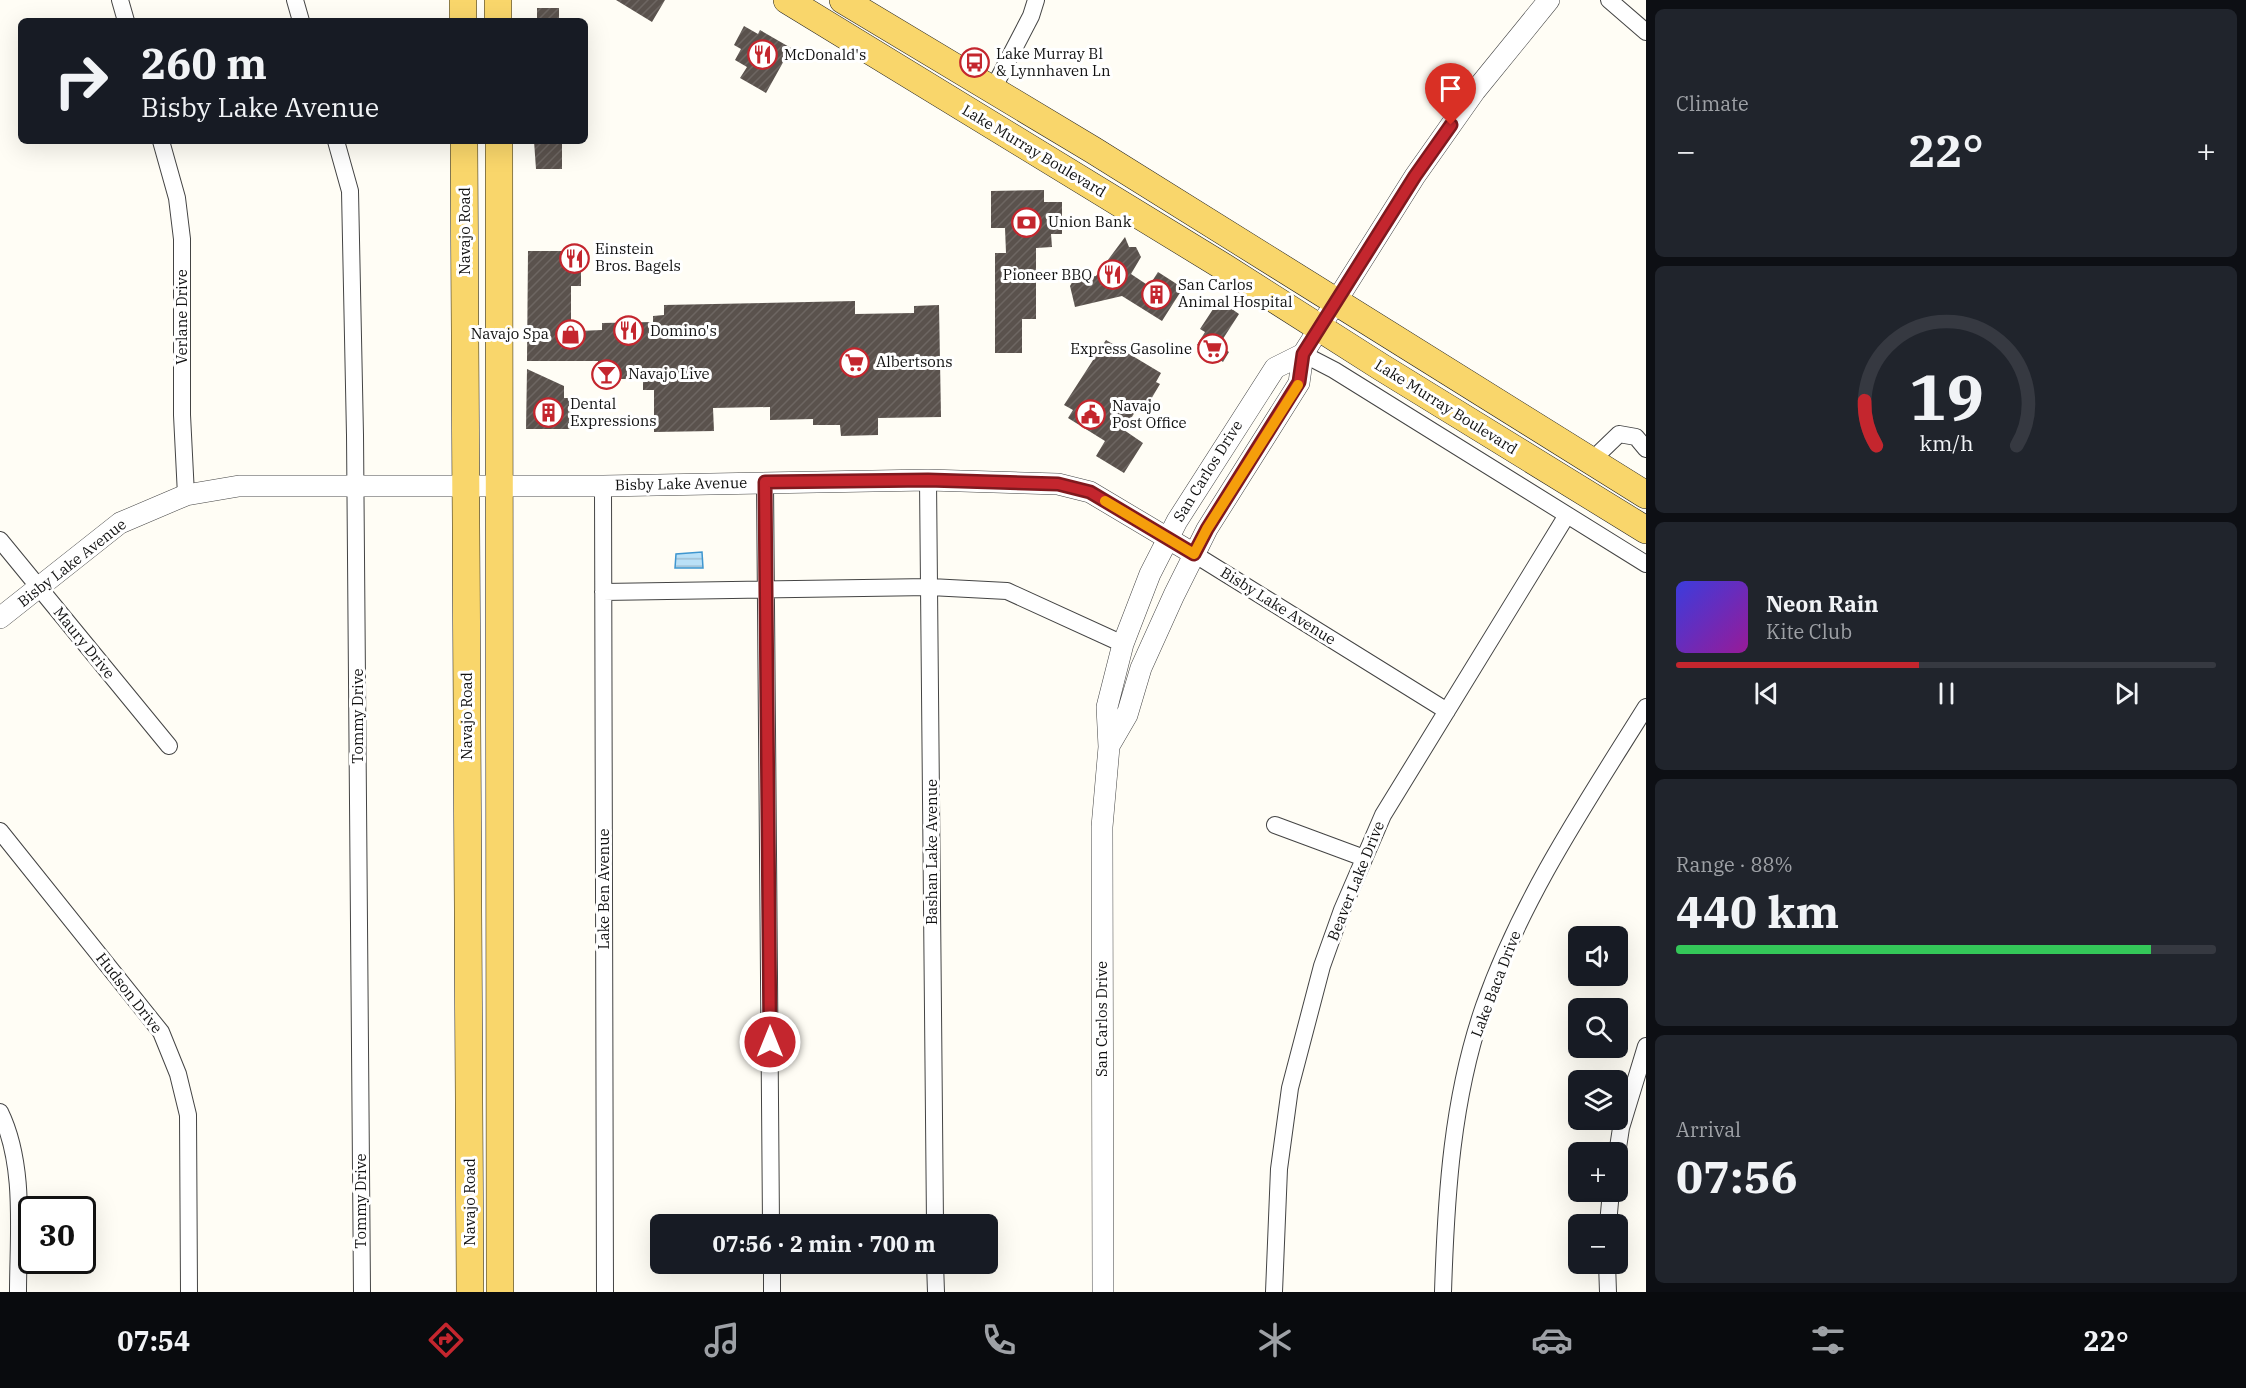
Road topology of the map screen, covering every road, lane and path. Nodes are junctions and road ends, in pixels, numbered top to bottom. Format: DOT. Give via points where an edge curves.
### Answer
graph roads {
  1 [pos="120,0"];
  2 [pos="295,0"];
  3 [pos="463,0"];
  4 [pos="498,0"];
  5 [pos="788,0"];
  6 [pos="843,0"];
  7 [pos="1036,0"];
  8 [pos="1549,0"];
  9 [pos="1609,0"];
  10 [pos="125,18"];
  11 [pos="300,18"];
  12 [pos="463,18"];
  13 [pos="498,18"];
  14 [pos="1646,32"];
  15 [pos="992,91"];
  16 [pos="944,98"];
  17 [pos="983,118"];
  18 [pos="1038,118"];
  19 [pos="162,144"];
  20 [pos="337,144"];
  21 [pos="464,144"];
  22 [pos="472,144"];
  23 [pos="499,144"];
  24 [pos="499,232"];
  25 [pos="1336,302"];
  26 [pos="1320,327"];
  27 [pos="1303,354"];
  28 [pos="1646,449"];
  29 [pos="1591,461"];
  30 [pos="928,480"];
  31 [pos="765,482"];
  32 [pos="356,484"];
  33 [pos="466,484"];
  34 [pos="500,485"];
  35 [pos="603,486"];
  36 [pos="186,495"];
  37 [pos="1646,495"];
  38 [pos="1567,515"];
  39 [pos="1646,530"];
  40 [pos="1168,538"];
  41 [pos="0,540"];
  42 [pos="1194,554"];
  43 [pos="1646,564"];
  44 [pos="39,587"];
  45 [pos="930,587"];
  46 [pos="765,591"];
  47 [pos="603,592"];
  48 [pos="0,618"];
  49 [pos="1123,644"];
  50 [pos="1646,707"];
  51 [pos="1447,711"];
  52 [pos="169,746"];
  53 [pos="1109,747"];
  54 [pos="1275,825"];
  55 [pos="0,831"];
  56 [pos="1364,858"];
  57 [pos="1646,1046"];
  58 [pos="0,1112"];
  59 [pos="1619,1142"];
  60 [pos="771,1214"];
  61 [pos="935,1214"];
  62 [pos="772,1274"];
  63 [pos="935,1274"];
  64 [pos="1607,1274"];
  65 [pos="18,1292"];
  66 [pos="189,1292"];
  67 [pos="362,1292"];
  68 [pos="470,1292"];
  69 [pos="500,1292"];
  70 [pos="605,1292"];
  71 [pos="772,1292"];
  72 [pos="936,1292"];
  73 [pos="1103,1292"];
  74 [pos="1274,1292"];
  75 [pos="1443,1292"];
  76 [pos="1608,1292"];
  1 -- 10 [label="street"];
  2 -- 11 [label="street"];
  3 -- 12 [label="main road"];
  4 -- 13 [label="main road"];
  5 -- 16 [label="main road, Lake Murray Boulevard"];
  6 -- 15 [label="main road, Lake Murray Boulevard"];
  7 -- 15 [label="street"];
  8 -- 25 [label="street, San Carlos Drive" via="1475,91 1415,176"];
  9 -- 14 [label="street"];
  15 -- 16 [label="main road"];
  15 -- 18 [label="main road, Lake Murray Boulevard"];
  16 -- 17 [label="main road, Lake Murray Boulevard"];
  17 -- 18 [label="main road" via="998,113"];
  17 -- 26 [label="main road, Lake Murray Boulevard"];
  18 -- 25 [label="main road, Lake Murray Boulevard"];
  19 -- 36 [label="street, Verlane Drive" via="177,198 182,239"];
  20 -- 32 [label="street, Tommy Drive" via="350,191"];
  21 -- 33 [label="main road, Navajo Road"];
  22 -- 24 [label="main road" via="474,212 479,223"];
  23 -- 24 [label="main road, Navajo Road"];
  24 -- 34 [label="main road, Navajo Road"];
  25 -- 26 [label="street, San Carlos Drive"];
  25 -- 29 [label="main road, Lake Murray Boulevard"];
  26 -- 27 [label="street, San Carlos Drive"];
  26 -- 39 [label="main road, Lake Murray Boulevard"];
  27 -- 38 [label="street, Lake Murray Boulevard"];
  27 -- 40 [label="street, San Carlos Drive" via="1275,368"];
  27 -- 42 [label="street, San Carlos Drive" via="1299,382"];
  28 -- 29 [label="street" via="1636,437 1619,434"];
  29 -- 37 [label="main road, Lake Murray Boulevard"];
  30 -- 31 [label="street, Bisby Lake Avenue"];
  30 -- 40 [label="street, Bisby Lake Avenue" via="1058,484 1090,492"];
  30 -- 45 [label="street, Bashan Lake Avenue"];
  31 -- 35 [label="street, Bisby Lake Avenue"];
  31 -- 46 [label="street"];
  32 -- 33 [label="street, Bisby Lake Avenue"];
  32 -- 36 [label="street, Bisby Lake Avenue" via="239,486"];
  32 -- 67 [label="street, Tommy Drive"];
  33 -- 34 [label="street, Bisby Lake Avenue"];
  33 -- 68 [label="main road, Navajo Road"];
  34 -- 35 [label="street, Bisby Lake Avenue"];
  34 -- 69 [label="main road, Navajo Road"];
  35 -- 47 [label="street, Lake Ben Avenue"];
  36 -- 44 [label="street, Bisby Lake Avenue" via="120,523"];
  38 -- 43 [label="street, Lake Murray Boulevard"];
  38 -- 51 [label="street, Beaver Lake Drive"];
  40 -- 42 [label="street, Bisby Lake Avenue"];
  40 -- 49 [label="street, San Carlos Drive"];
  41 -- 44 [label="street, Maury Drive"];
  42 -- 51 [label="street, Bisby Lake Avenue"];
  42 -- 53 [label="street, San Carlos Drive" via="1141,668 1127,715"];
  44 -- 48 [label="street, Bisby Lake Avenue"];
  44 -- 52 [label="street, Maury Drive"];
  45 -- 46 [label="street"];
  45 -- 49 [label="street" via="1008,591"];
  45 -- 61 [label="street, Bashan Lake Avenue"];
  46 -- 47 [label="street"];
  46 -- 60 [label="street"];
  47 -- 70 [label="street, Lake Ben Avenue"];
  49 -- 53 [label="street, San Carlos Drive" via="1107,707"];
  50 -- 75 [label="street, Lake Baca Drive" via="1540,882 1485,1005 1455,1126"];
  51 -- 56 [label="street, Beaver Lake Drive" via="1383,815"];
  53 -- 73 [label="street, San Carlos Drive" via="1102,827"];
  54 -- 56 [label="street"];
  55 -- 66 [label="street, Hudson Drive" via="161,1032 170,1053 188,1115"];
  56 -- 74 [label="street, Beaver Lake Drive" via="1326,955 1290,1088 1279,1169"];
  57 -- 59 [label="street"];
  58 -- 65 [label="street" via="12,1150 16,1182"];
  62 -- 71 [label="street"];
  63 -- 72 [label="street"];
  64 -- 76 [label="street"];
}
